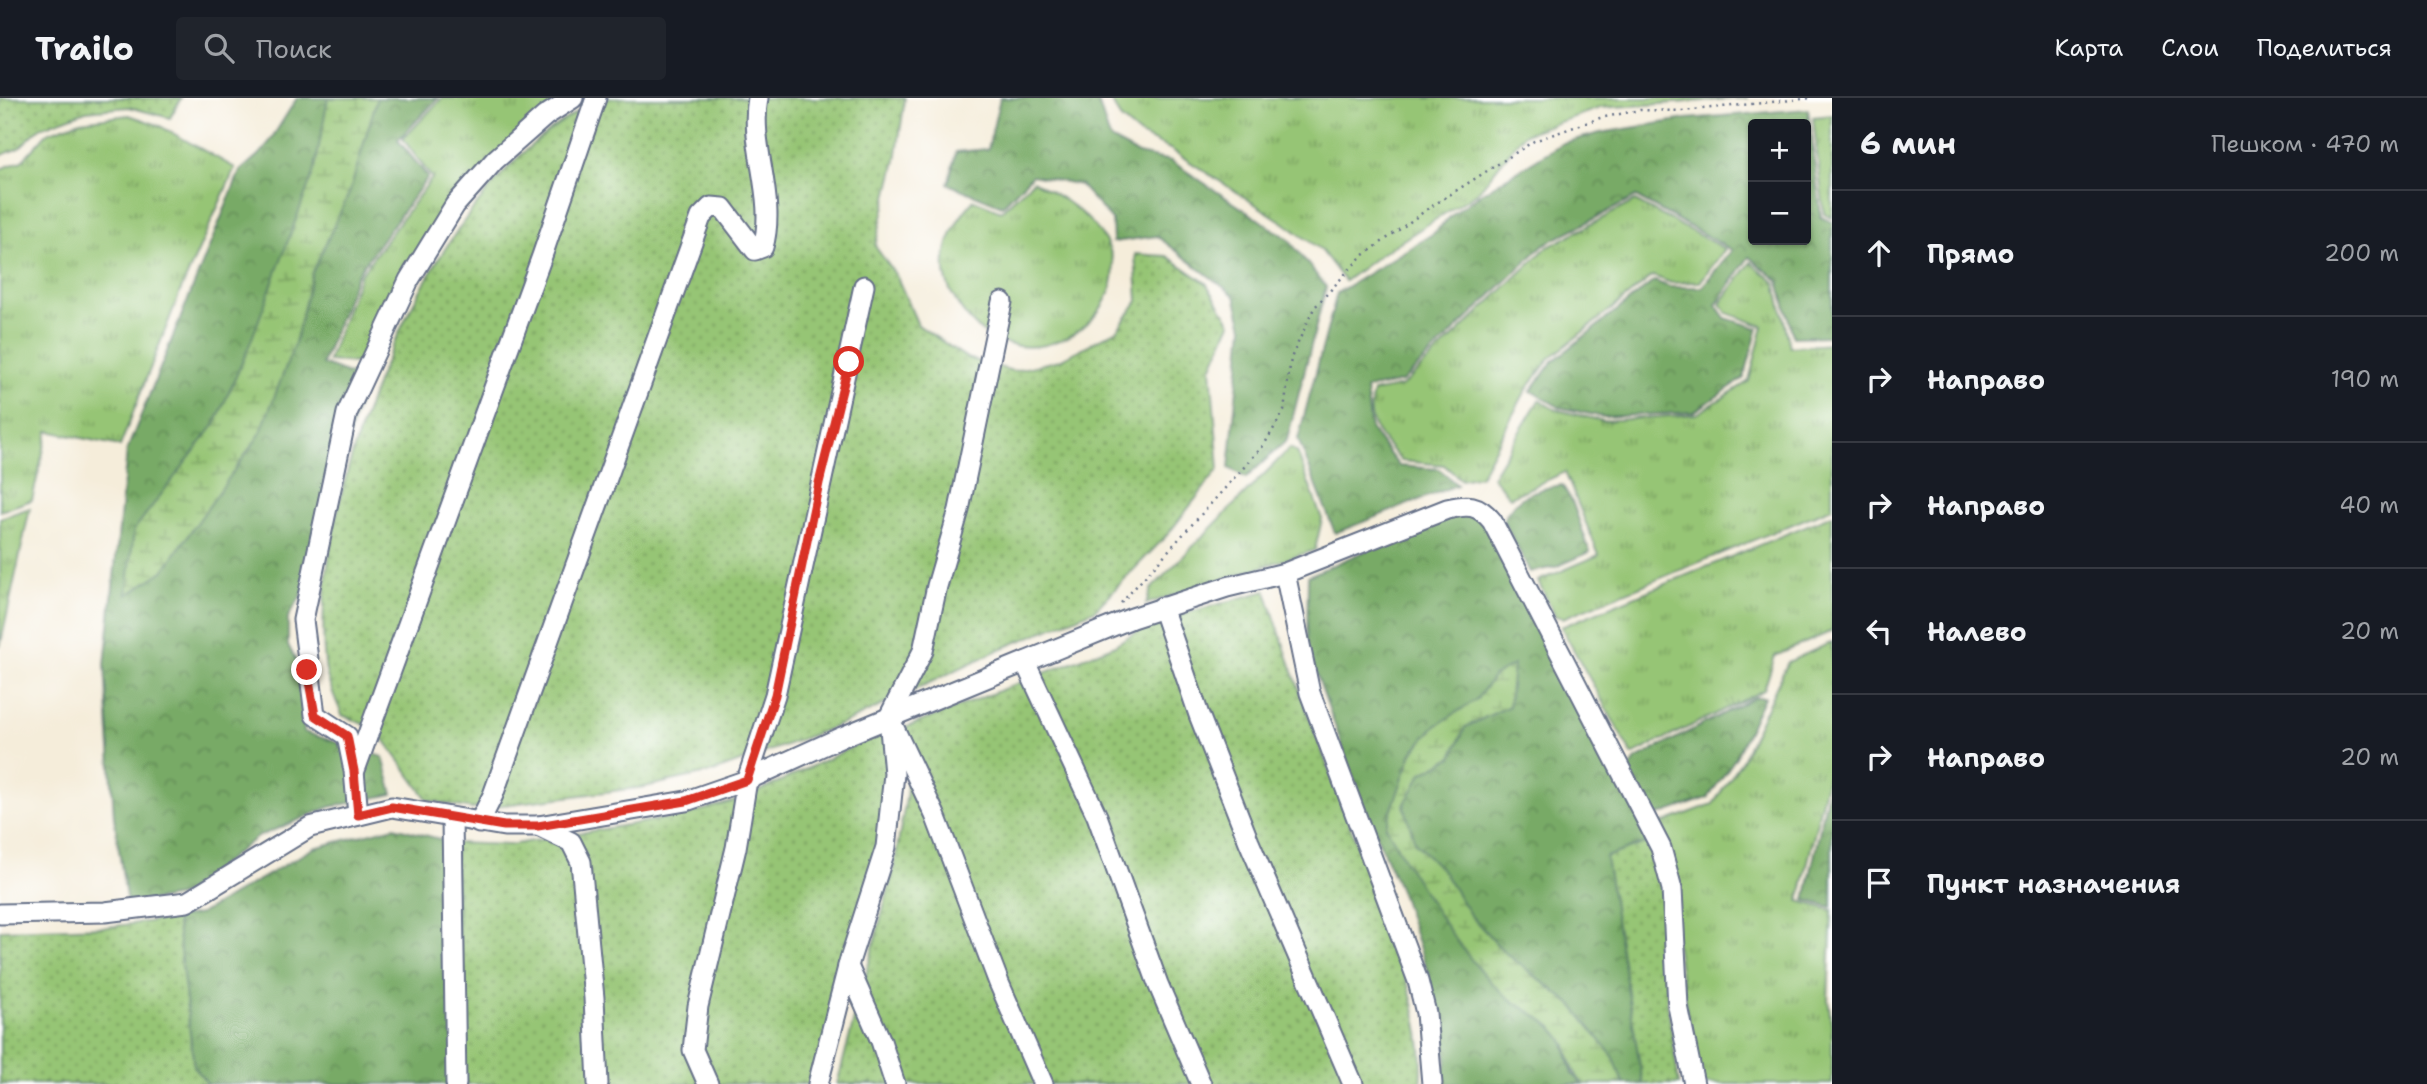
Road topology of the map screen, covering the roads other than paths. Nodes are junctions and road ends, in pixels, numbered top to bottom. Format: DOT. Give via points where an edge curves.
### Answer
graph roads {
  1 [pos="573,98"];
  2 [pos="596,98"];
  3 [pos="758,98"];
  4 [pos="864,286"];
  5 [pos="1002,302"];
  6 [pos="1285,573"];
  7 [pos="1162,607"];
  8 [pos="1025,662"];
  9 [pos="889,717"];
  10 [pos="354,771"];
  11 [pos="747,780"];
  12 [pos="358,815"];
  13 [pos="452,819"];
  14 [pos="479,823"];
  15 [pos="538,826"];
  16 [pos="0,914"];
  17 [pos="849,966"];
  18 [pos="456,1084"];
  19 [pos="598,1084"];
  20 [pos="708,1084"];
  21 [pos="818,1084"];
  22 [pos="895,1084"];
  23 [pos="1043,1084"];
  24 [pos="1200,1084"];
  25 [pos="1353,1084"];
  26 [pos="1432,1084"];
  27 [pos="1694,1084"];
  1 -- 10 [label="street" via="495,160 455,205 409,280 347,413 303,620 315,715 347,736"];
  2 -- 10 [label="street"];
  3 -- 14 [label="street" via="758,136 768,204 764,247 755,250 723,208 711,207 701,217 493,795"];
  4 -- 11 [label="street" via="775,695"];
  5 -- 9 [label="street" via="962,497 923,651"];
  6 -- 7 [label="street"];
  6 -- 26 [label="street" via="1310,693 1418,981 1426,1013"];
  6 -- 27 [label="street" via="1447,509 1477,507 1492,521 1661,848 1672,889 1678,1006"];
  7 -- 8 [label="street"];
  7 -- 25 [label="street" via="1244,830"];
  8 -- 9 [label="street"];
  8 -- 24 [label="street" via="1097,816"];
  9 -- 11 [label="street"];
  9 -- 17 [label="street" via="894,774 886,847"];
  9 -- 23 [label="street" via="935,816"];
  10 -- 12 [label="street"];
  11 -- 15 [label="street" via="686,801"];
  11 -- 20 [label="street" via="736,848 698,1006 693,1050"];
  12 -- 13 [label="street" via="392,807"];
  12 -- 16 [label="street" via="310,827 187,902 105,912"];
  13 -- 14 [label="street"];
  13 -- 18 [label="street"];
  14 -- 15 [label="street"];
  15 -- 19 [label="street" via="571,842 580,862"];
  17 -- 21 [label="street"];
  17 -- 22 [label="street"];
}
